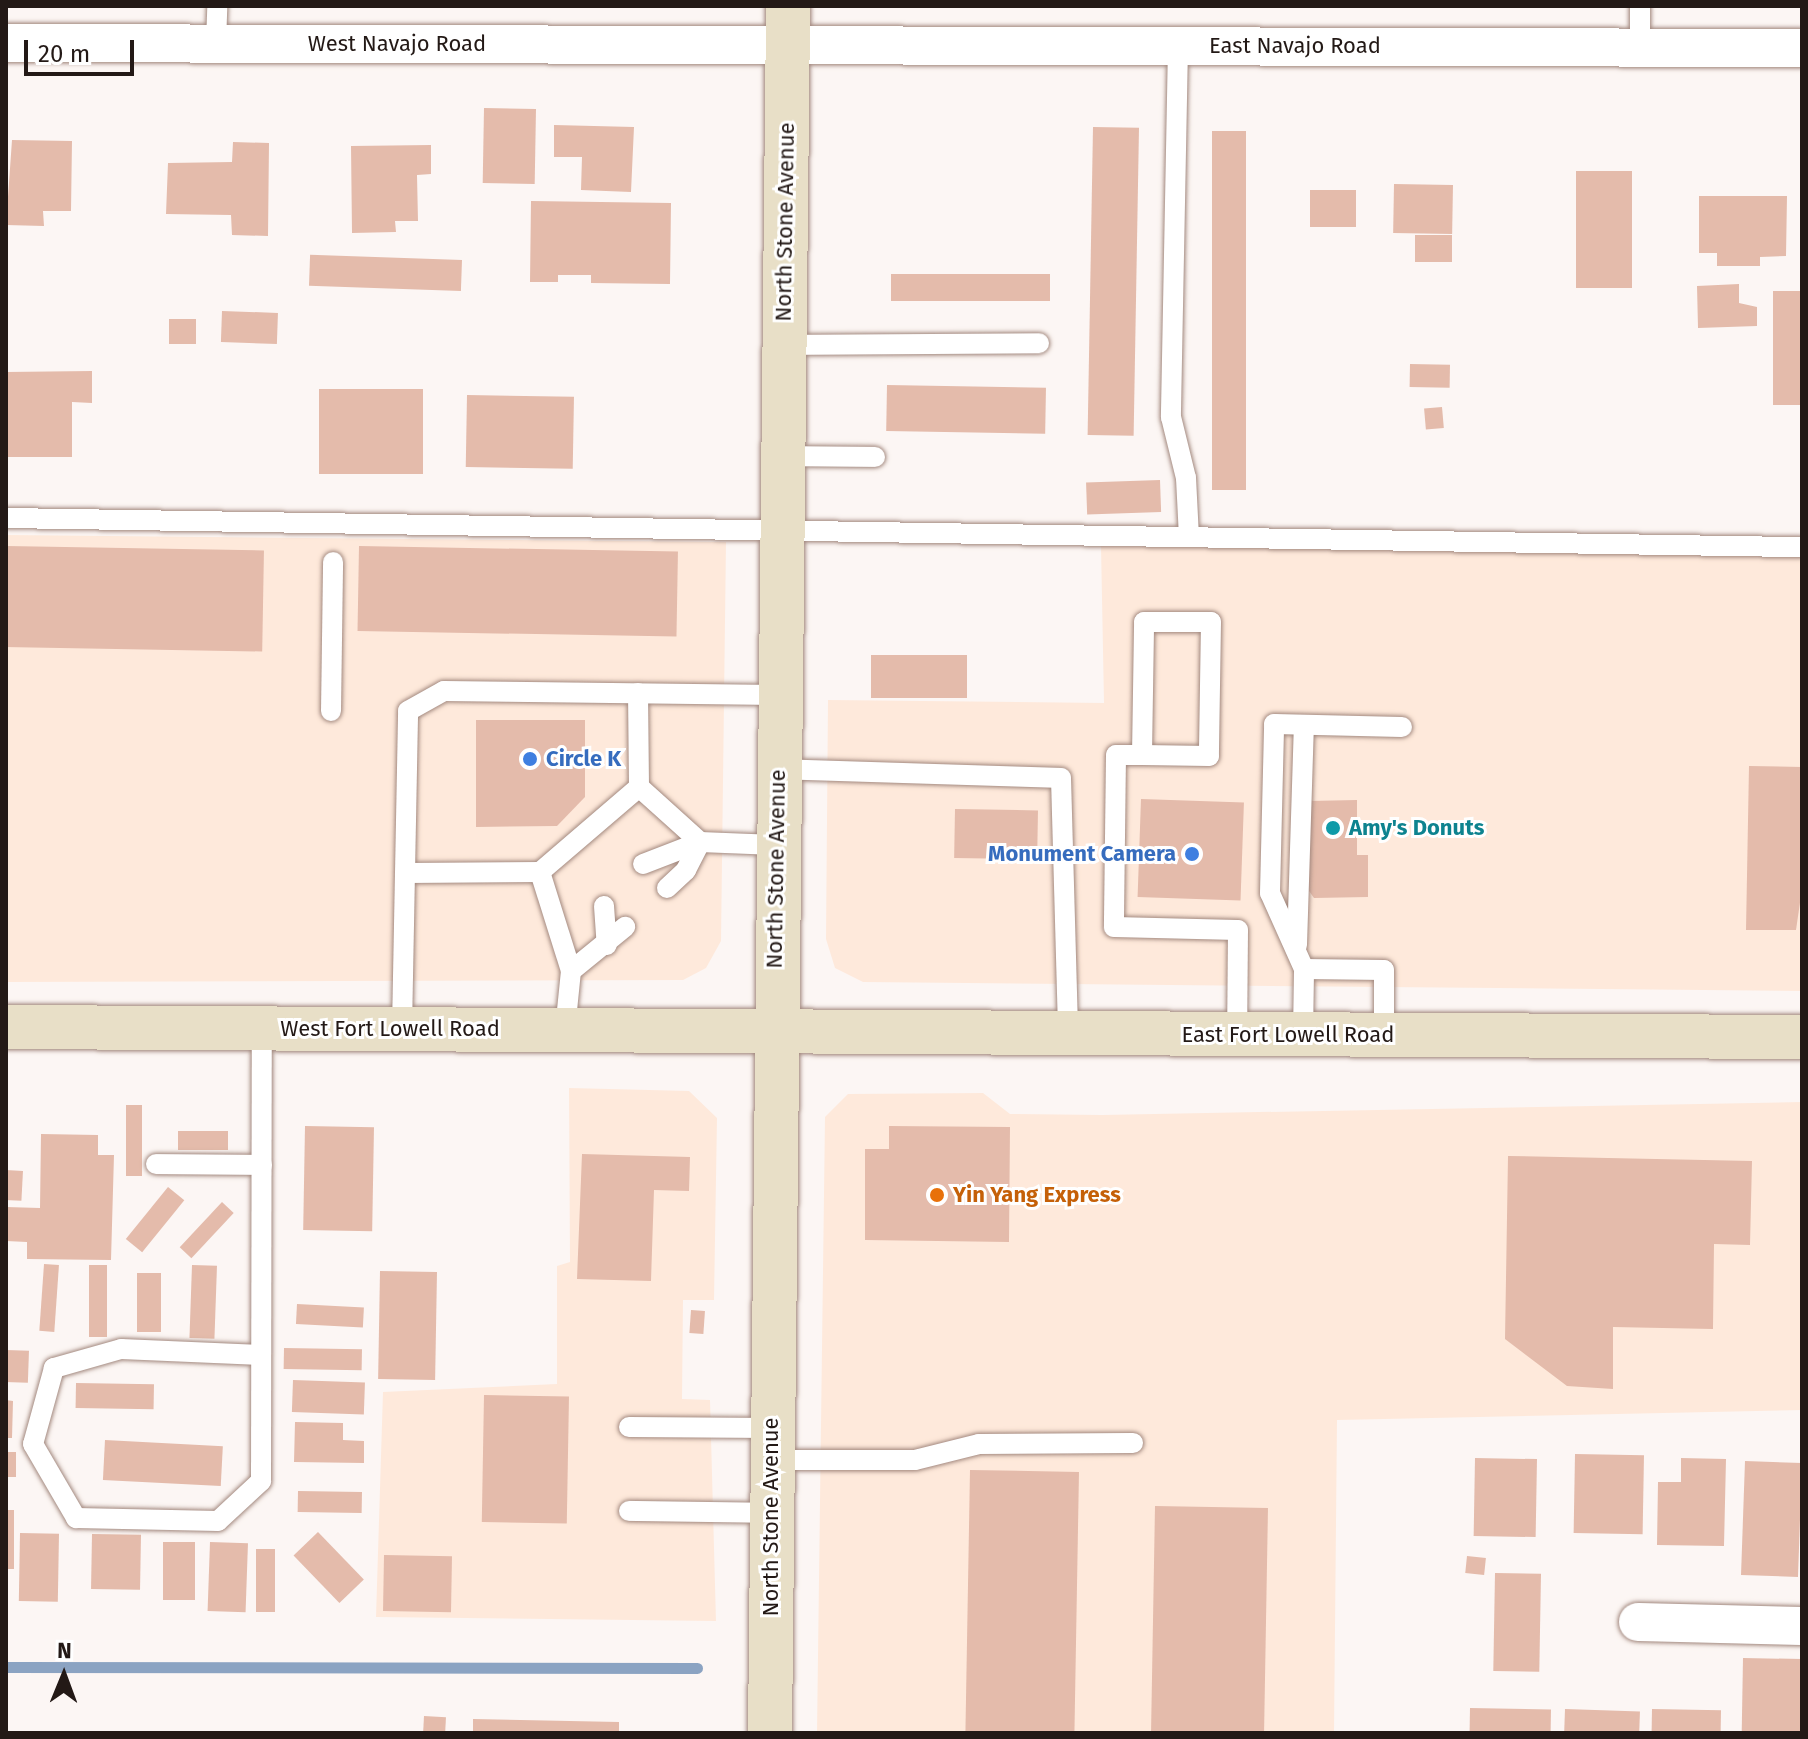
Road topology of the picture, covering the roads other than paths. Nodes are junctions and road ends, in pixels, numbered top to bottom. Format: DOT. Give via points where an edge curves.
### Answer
graph roads {
  1 [pos="217,6"];
  2 [pos="1640,6"];
  3 [pos="788,25"];
  4 [pos="6,43"];
  5 [pos="216,44"];
  6 [pos="1178,46"];
  7 [pos="1640,48"];
  8 [pos="1802,48"];
  9 [pos="1039,343"];
  10 [pos="783,345"];
  11 [pos="781,456"];
  12 [pos="875,457"];
  13 [pos="6,518"];
  14 [pos="780,531"];
  15 [pos="1189,537"];
  16 [pos="1802,547"];
  17 [pos="333,562"];
  18 [pos="638,693"];
  19 [pos="778,695"];
  20 [pos="331,711"];
  21 [pos="1304,725"];
  22 [pos="1402,727"];
  23 [pos="1142,755"];
  24 [pos="777,769"];
  25 [pos="639,787"];
  26 [pos="700,842"];
  27 [pos="776,845"];
  28 [pos="643,864"];
  29 [pos="540,872"];
  30 [pos="406,873"];
  31 [pos="667,888"];
  32 [pos="604,906"];
  33 [pos="625,927"];
  34 [pos="607,945"];
  35 [pos="1300,961"];
  36 [pos="571,971"];
  37 [pos="6,1027"];
  38 [pos="262,1028"];
  39 [pos="402,1029"];
  40 [pos="565,1030"];
  41 [pos="775,1031"];
  42 [pos="1068,1035"];
  43 [pos="1237,1035"];
  44 [pos="1303,1035"];
  45 [pos="1384,1036"];
  46 [pos="1802,1037"];
  47 [pos="156,1164"];
  48 [pos="262,1165"];
  49 [pos="261,1355"];
  50 [pos="629,1427"];
  51 [pos="1133,1443"];
  52 [pos="771,1444"];
  53 [pos="629,1511"];
  54 [pos="771,1513"];
  55 [pos="1638,1622"];
  56 [pos="1802,1626"];
  57 [pos="770,1733"];
  1 -- 5 [label="lane"];
  2 -- 7 [label="lane"];
  3 -- 5 [label="street, West Navajo Road"];
  3 -- 6 [label="street, East Navajo Road"];
  3 -- 10 [label="main road, North Stone Avenue"];
  4 -- 5 [label="street, West Navajo Road"];
  6 -- 7 [label="street, East Navajo Road"];
  6 -- 15 [label="lane" via="1171,417 1186,478"];
  7 -- 8 [label="street, East Navajo Road"];
  9 -- 10 [label="lane"];
  10 -- 11 [label="main road, North Stone Avenue"];
  11 -- 12 [label="lane"];
  11 -- 14 [label="main road, North Stone Avenue"];
  13 -- 14 [label="lane"];
  14 -- 15 [label="lane"];
  14 -- 19 [label="main road, North Stone Avenue"];
  15 -- 16 [label="lane"];
  17 -- 20 [label="lane"];
  18 -- 19 [label="lane"];
  18 -- 25 [label="lane"];
  18 -- 30 [label="lane" via="444,691 408,711"];
  19 -- 24 [label="main road, North Stone Avenue"];
  21 -- 22 [label="lane"];
  21 -- 35 [label="lane"];
  21 -- 35 [label="lane" via="1274,724 1270,893"];
  23 -- 23 [label="lane" via="1209,756 1211,622 1144,622"];
  23 -- 43 [label="lane" via="1116,755 1114,927 1238,930"];
  24 -- 27 [label="main road, North Stone Avenue"];
  24 -- 42 [label="lane" via="1061,778"];
  25 -- 26 [label="lane"];
  25 -- 29 [label="lane"];
  26 -- 27 [label="lane"];
  26 -- 28 [label="lane"];
  26 -- 31 [label="lane" via="686,870"];
  27 -- 41 [label="main road, North Stone Avenue"];
  29 -- 30 [label="lane"];
  29 -- 36 [label="lane"];
  30 -- 39 [label="lane"];
  32 -- 34 [label="lane"];
  33 -- 34 [label="lane"];
  34 -- 36 [label="lane"];
  35 -- 44 [label="lane"];
  35 -- 45 [label="lane" via="1384,970"];
  36 -- 40 [label="lane"];
  37 -- 38 [label="main road, West Fort Lowell Road"];
  38 -- 39 [label="main road, West Fort Lowell Road"];
  38 -- 48 [label="lane"];
  39 -- 40 [label="main road, West Fort Lowell Road"];
  40 -- 41 [label="main road, West Fort Lowell Road"];
  41 -- 42 [label="main road, East Fort Lowell Road"];
  41 -- 52 [label="main road, North Stone Avenue"];
  42 -- 43 [label="main road, East Fort Lowell Road"];
  43 -- 44 [label="main road, East Fort Lowell Road"];
  44 -- 45 [label="main road, East Fort Lowell Road"];
  45 -- 46 [label="main road, East Fort Lowell Road"];
  47 -- 48 [label="lane"];
  48 -- 49 [label="lane"];
  49 -- 49 [label="lane" via="261,1481 218,1521 76,1518 33,1444 54,1368 121,1349"];
  50 -- 52 [label="lane"];
  51 -- 52 [label="lane" via="979,1444 915,1460"];
  52 -- 54 [label="main road, North Stone Avenue"];
  53 -- 54 [label="lane"];
  54 -- 57 [label="main road, North Stone Avenue"];
  55 -- 56 [label="street"];
}
